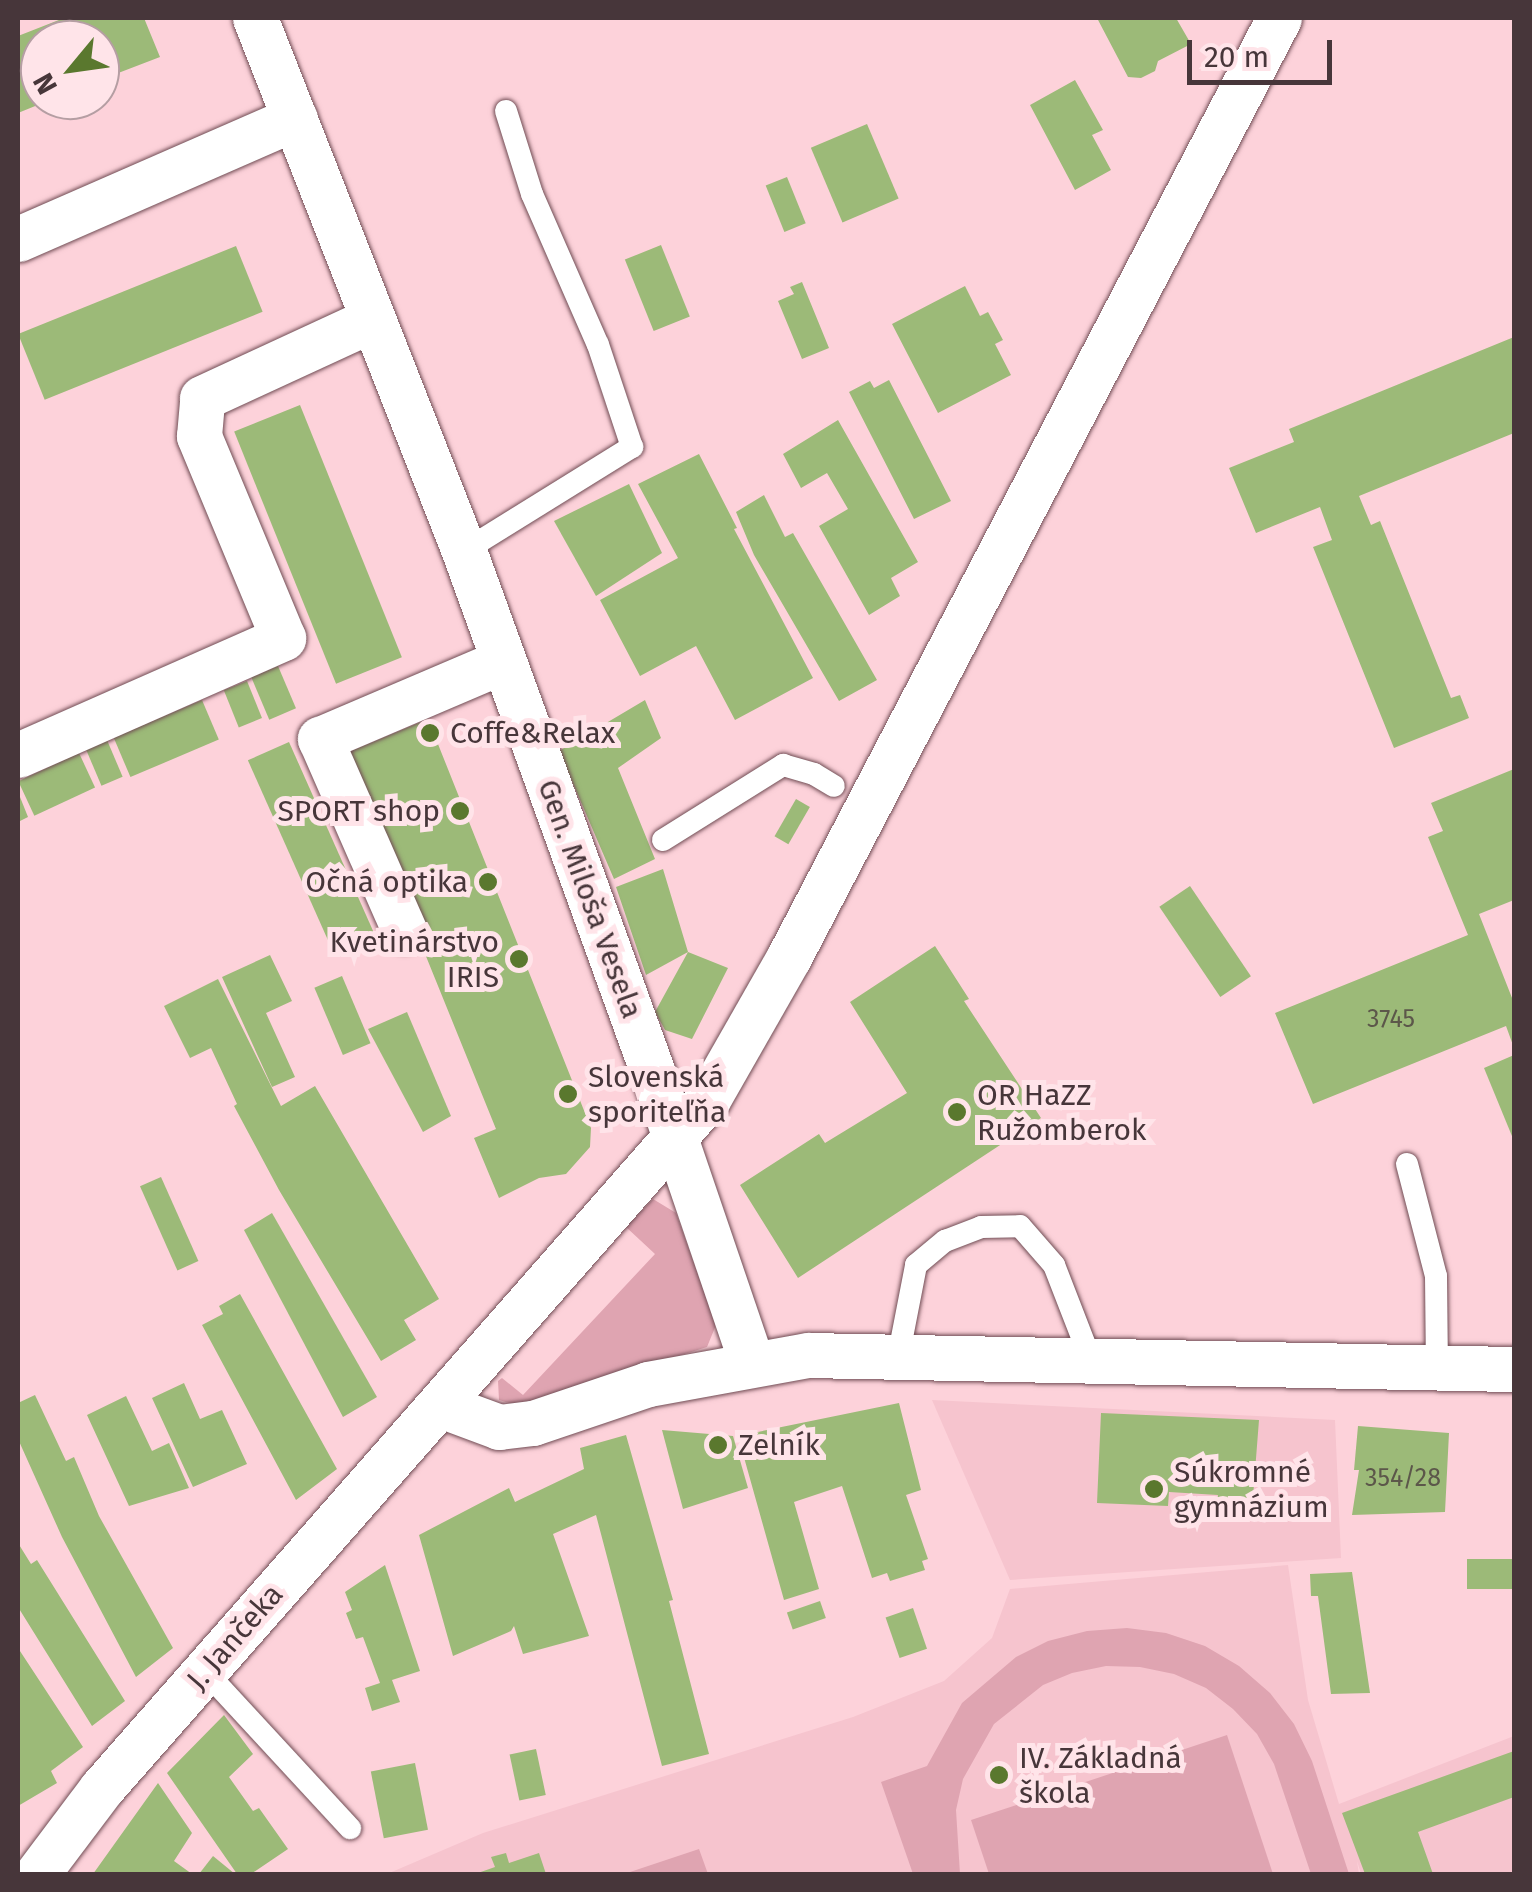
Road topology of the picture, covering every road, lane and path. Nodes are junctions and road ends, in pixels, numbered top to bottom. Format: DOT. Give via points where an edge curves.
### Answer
graph roads {
  1 [pos="255,18"];
  2 [pos="1279,18"];
  3 [pos="506,111"];
  4 [pos="295,118"];
  5 [pos="18,238"];
  6 [pos="372,319"];
  7 [pos="464,551"];
  8 [pos="503,662"];
  9 [pos="18,755"];
  10 [pos="834,786"];
  11 [pos="663,840"];
  12 [pos="404,930"];
  13 [pos="674,1138"];
  14 [pos="1407,1164"];
  15 [pos="898,1358"];
  16 [pos="1093,1363"];
  17 [pos="752,1364"];
  18 [pos="1437,1368"];
  19 [pos="1514,1369"];
  20 [pos="440,1405"];
  21 [pos="205,1671"];
  22 [pos="350,1828"];
  23 [pos="36,1874"];
  1 -- 4 [label="street, Gen. Miloša Vesela"];
  2 -- 13 [label="street, J. Jančeka" via="742,1044"];
  3 -- 7 [label="lane" via="632,447"];
  4 -- 5 [label="street"];
  4 -- 6 [label="street, Gen. Miloša Vesela"];
  6 -- 7 [label="street, Gen. Miloša Vesela"];
  6 -- 9 [label="street" via="202,398 199,436 283,638"];
  7 -- 8 [label="street, Gen. Miloša Vesela"];
  8 -- 12 [label="street" via="320,739"];
  8 -- 13 [label="street, Gen. Miloša Vesela"];
  10 -- 11 [label="lane" via="783,765"];
  13 -- 17 [label="street, Gen. Miloša Vesela"];
  13 -- 20 [label="street, J. Jančeka"];
  14 -- 18 [label="lane" via="1436,1276"];
  15 -- 16 [label="street"];
  15 -- 16 [label="lane" via="916,1264 945,1241 981,1227 1020,1226 1054,1265"];
  15 -- 17 [label="street" via="808,1355"];
  16 -- 18 [label="street"];
  17 -- 20 [label="street" via="648,1384 499,1427"];
  18 -- 19 [label="street"];
  20 -- 21 [label="street, J. Jančeka"];
  21 -- 22 [label="lane"];
  21 -- 23 [label="street, J. Jančeka"];
}
